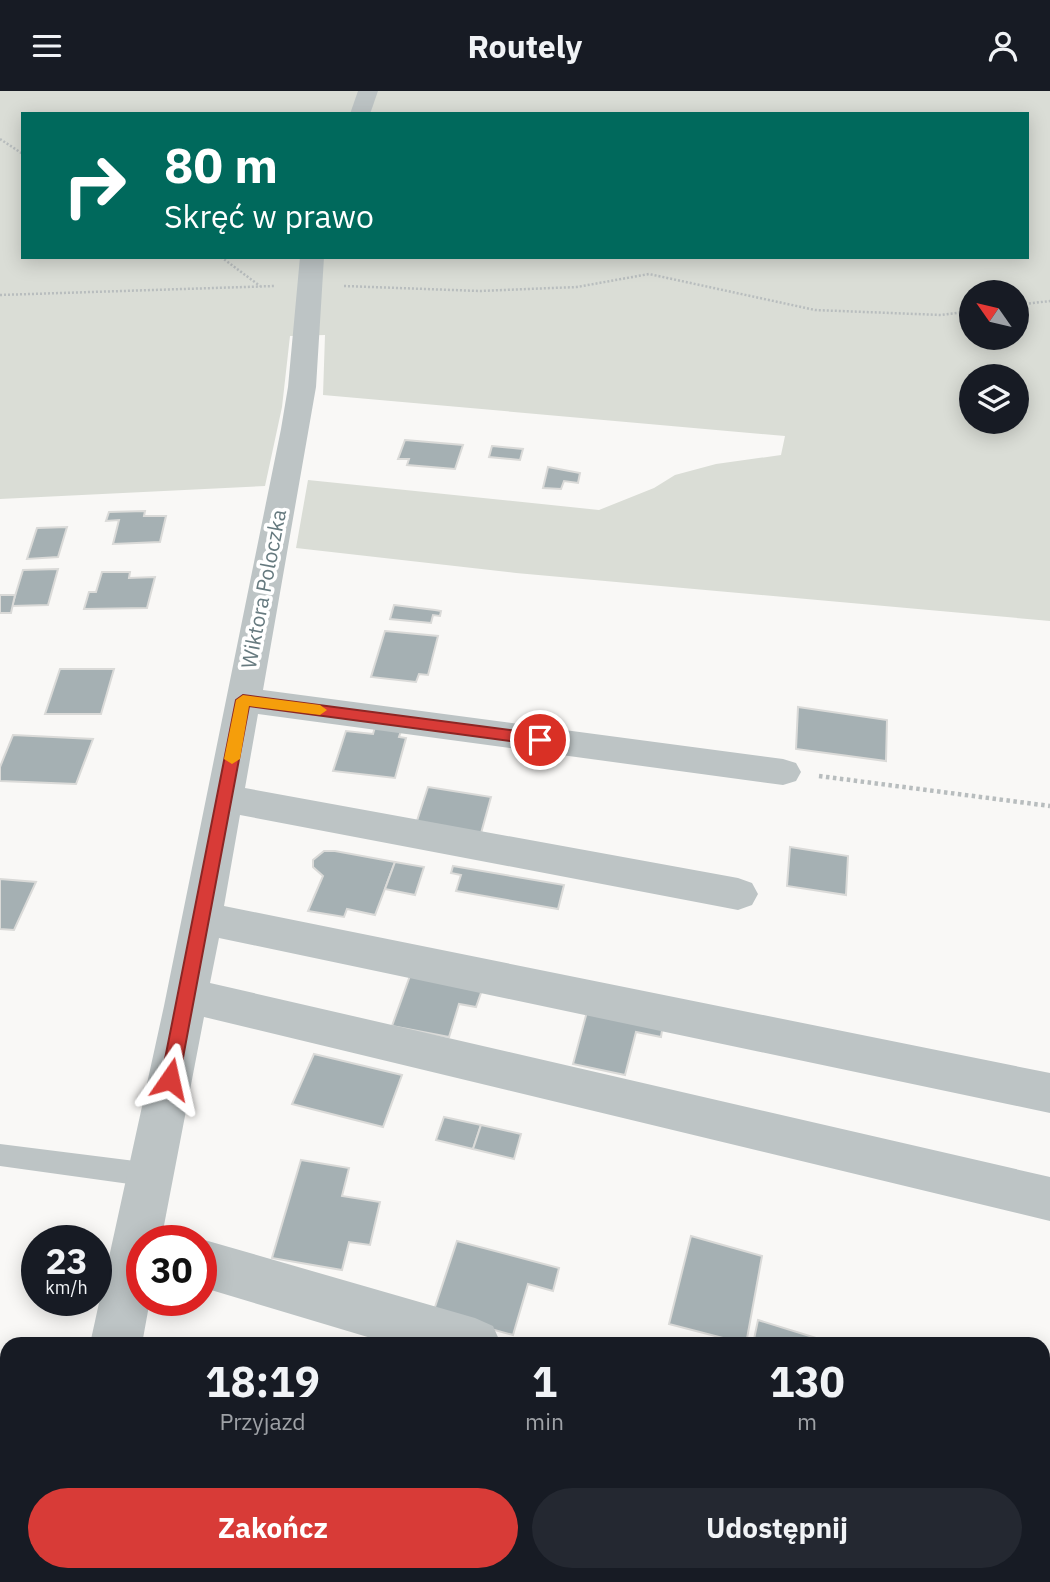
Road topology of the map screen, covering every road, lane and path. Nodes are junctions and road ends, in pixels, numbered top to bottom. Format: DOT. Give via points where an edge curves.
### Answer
graph roads {
  1 [pos="368,91"];
  2 [pos="361,112"];
  3 [pos="0,139"];
  4 [pos="21,153"];
  5 [pos="224,259"];
  6 [pos="311,271"];
  7 [pos="261,287"];
  8 [pos="0,295"];
  9 [pos="1050,301"];
  10 [pos="1029,304"];
  11 [pos="959,313"];
  12 [pos="243,700"];
  13 [pos="783,772"];
  14 [pos="224,798"];
  15 [pos="1050,806"];
  16 [pos="738,894"];
  17 [pos="202,918"];
  18 [pos="187,995"];
  19 [pos="1050,1093"];
  20 [pos="0,1155"];
  21 [pos="151,1175"];
  22 [pos="1050,1199"];
  23 [pos="143,1225"];
  24 [pos="217,1268"];
  25 [pos="126,1303"];
  26 [pos="118,1337"];
  27 [pos="451,1337"];
  1 -- 2 [label="street"];
  3 -- 4 [label="path"];
  5 -- 7 [label="path"];
  6 -- 7 [label="path"];
  6 -- 11 [label="path" via="480,291 577,287 649,274 815,310"];
  6 -- 12 [label="street, Wiktora Poloczka" via="302,387"];
  7 -- 8 [label="path"];
  9 -- 10 [label="path"];
  12 -- 13 [label="street"];
  12 -- 14 [label="street, Wiktora Poloczka"];
  13 -- 15 [label="path"];
  14 -- 16 [label="street"];
  14 -- 17 [label="street, Wiktora Poloczka"];
  17 -- 18 [label="street, Wiktora Poloczka"];
  17 -- 19 [label="street"];
  18 -- 21 [label="street, Wiktora Poloczka"];
  18 -- 22 [label="street"];
  20 -- 21 [label="lane"];
  21 -- 23 [label="street, Wiktora Poloczka"];
  24 -- 27 [label="street"];
  25 -- 26 [label="street, Wiktora Poloczka"];
}
